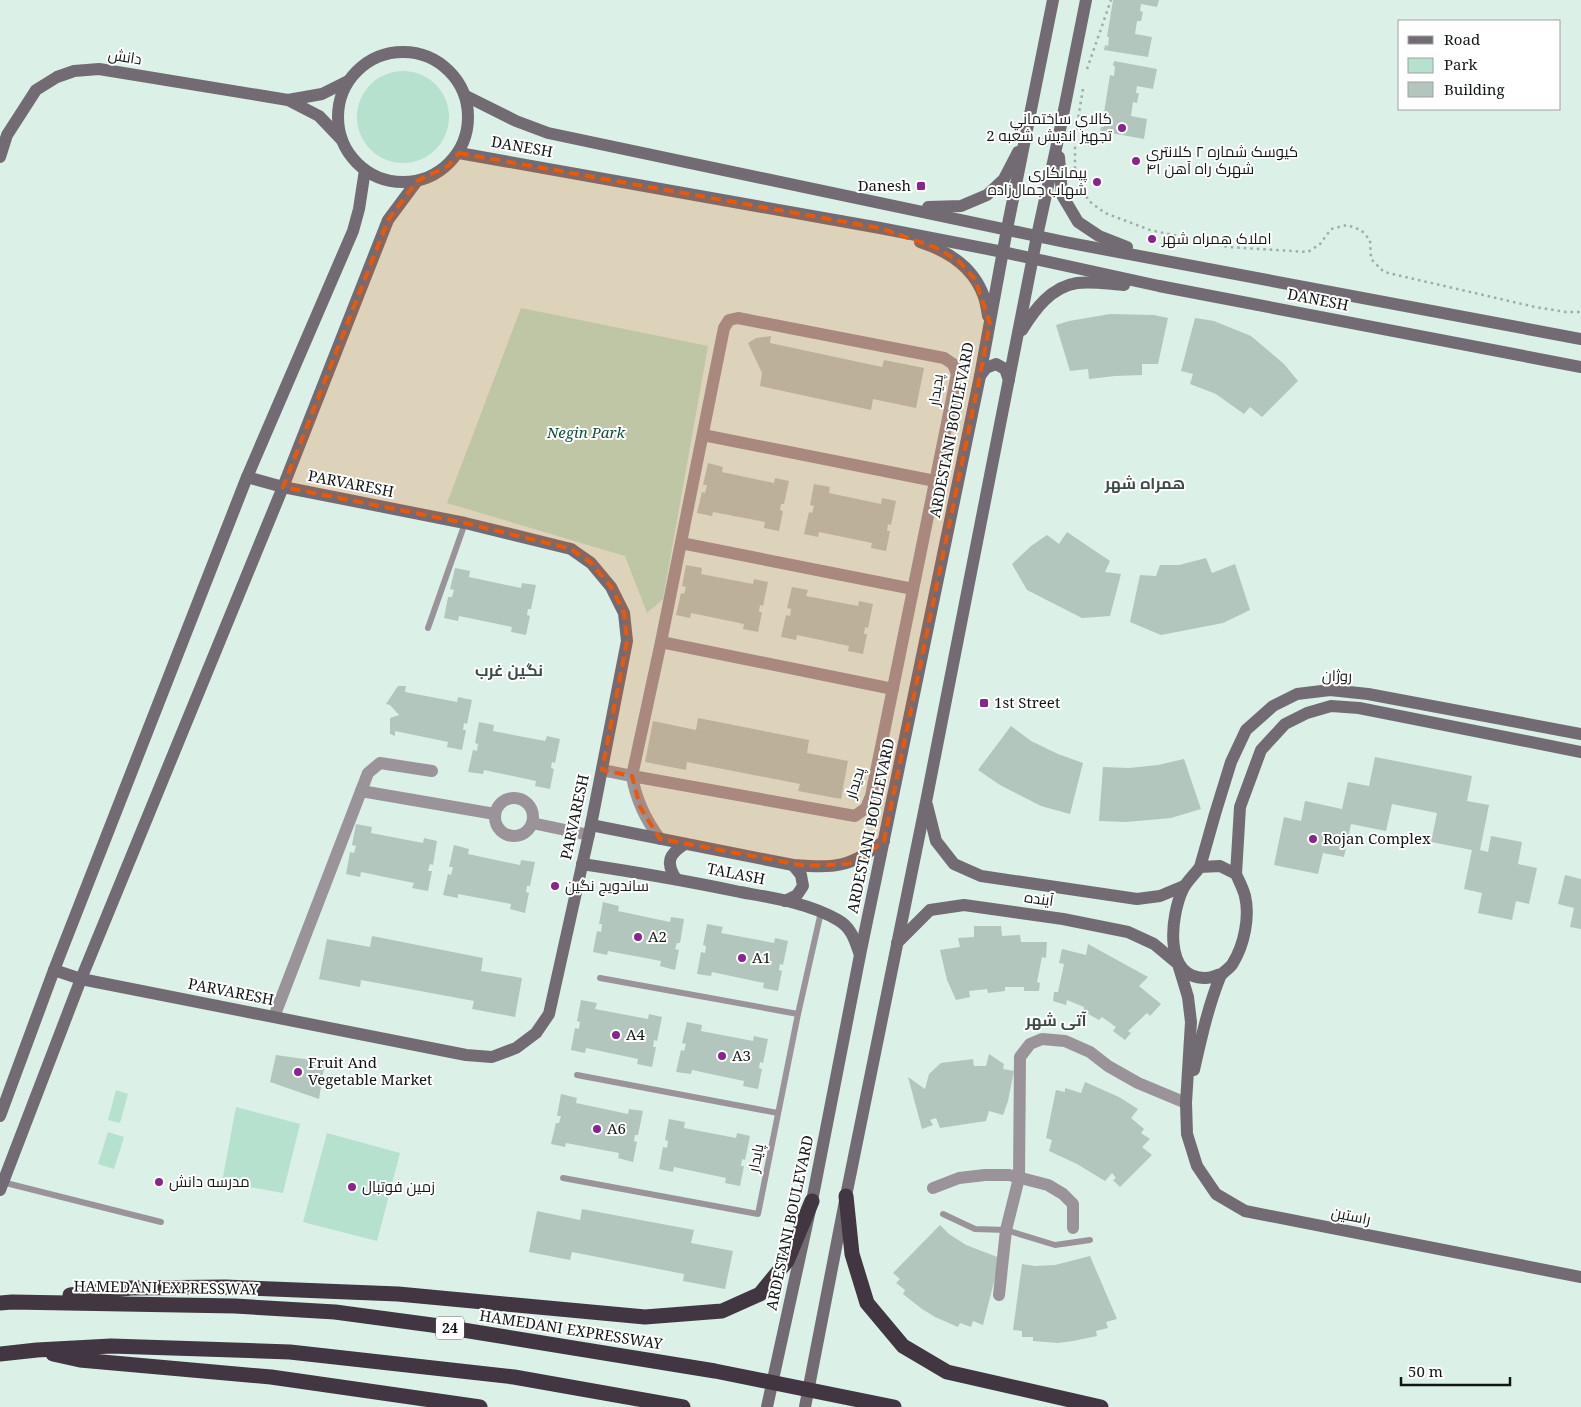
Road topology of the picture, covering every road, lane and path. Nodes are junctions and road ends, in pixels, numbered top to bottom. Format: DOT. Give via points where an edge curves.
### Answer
graph roads {
  1 [pos="1053,0"];
  2 [pos="1086,0"];
  3 [pos="1111,0"];
  4 [pos="1086,71"];
  5 [pos="1085,80"];
  6 [pos="348,81"];
  7 [pos="466,96"];
  8 [pos="288,100"];
  9 [pos="1026,134"];
  10 [pos="1059,134"];
  11 [pos="342,140"];
  12 [pos="459,153"];
  13 [pos="0,157"];
  14 [pos="365,170"];
  15 [pos="417,181"];
  16 [pos="907,207"];
  17 [pos="880,228"];
  18 [pos="1007,229"];
  19 [pos="1037,236"];
  20 [pos="1003,252"];
  21 [pos="1032,258"];
  22 [pos="1160,259"];
  23 [pos="1159,286"];
  24 [pos="1581,312"];
  25 [pos="990,323"];
  26 [pos="1581,329"];
  27 [pos="1563,335"];
  28 [pos="1018,336"];
  29 [pos="1581,339"];
  30 [pos="1581,367"];
  31 [pos="980,376"];
  32 [pos="1009,380"];
  33 [pos="703,435"];
  34 [pos="247,477"];
  35 [pos="935,482"];
  36 [pos="284,487"];
  37 [pos="465,523"];
  38 [pos="681,543"];
  39 [pos="913,589"];
  40 [pos="428,628"];
  41 [pos="661,642"];
  42 [pos="893,689"];
  43 [pos="1442,708"];
  44 [pos="1438,723"];
  45 [pos="1581,734"];
  46 [pos="1581,752"];
  47 [pos="602,770"];
  48 [pos="432,771"];
  49 [pos="632,776"];
  50 [pos="361,792"];
  51 [pos="926,802"];
  52 [pos="495,814"];
  53 [pos="532,823"];
  54 [pos="590,830"];
  55 [pos="660,839"];
  56 [pos="884,841"];
  57 [pos="685,844"];
  58 [pos="582,864"];
  59 [pos="793,864"];
  60 [pos="1200,867"];
  61 [pos="1236,874"];
  62 [pos="676,879"];
  63 [pos="1184,886"];
  64 [pos="785,901"];
  65 [pos="821,912"];
  66 [pos="898,943"];
  67 [pos="860,955"];
  68 [pos="1178,964"];
  69 [pos="54,970"];
  70 [pos="1222,974"];
  71 [pos="600,978"];
  72 [pos="81,979"];
  73 [pos="798,1014"];
  74 [pos="274,1017"];
  75 [pos="577,1075"];
  76 [pos="1186,1103"];
  77 [pos="778,1113"];
  78 [pos="0,1116"];
  79 [pos="563,1178"];
  80 [pos="1020,1178"];
  81 [pos="1,1186"];
  82 [pos="933,1188"];
  83 [pos="846,1196"];
  84 [pos="812,1201"];
  85 [pos="943,1214"];
  86 [pos="161,1222"];
  87 [pos="1074,1228"];
  88 [pos="1006,1230"];
  89 [pos="1090,1240"];
  90 [pos="1581,1277"];
  91 [pos="1000,1295"];
  92 [pos="6,1302"];
  93 [pos="37,1350"];
  94 [pos="0,1354"];
  95 [pos="476,1407"];
  96 [pos="683,1407"];
  97 [pos="767,1407"];
  98 [pos="805,1407"];
  99 [pos="894,1407"];
  100 [pos="1101,1407"];
  1 -- 9 [label="street"];
  2 -- 10 [label="street"];
  3 -- 4 [label="path"];
  5 -- 24 [label="path" via="1075,137 1075,168 1089,201 1105,213 1150,230 1228,247 1308,252 1320,244 1331,229 1347,225 1361,230 1370,240 1371,259 1384,272 1535,307"];
  6 -- 7 [label="street" via="362,65 381,55 401,51 422,54 441,63 456,78"];
  6 -- 8 [label="street" via="322,94"];
  6 -- 11 [label="street" via="340,99 337,120"];
  7 -- 12 [label="street" via="470,115 467,135"];
  7 -- 16 [label="street, DANESH" via="548,133"];
  8 -- 11 [label="street" via="319,116"];
  8 -- 13 [label="street, دانش" via="99,69 74,71 36,90 7,134"];
  9 -- 16 [label="street" via="1004,179 987,196 961,206"];
  9 -- 18 [label="street"];
  10 -- 19 [label="street"];
  10 -- 22 [label="street" via="1062,195 1078,222 1099,236"];
  11 -- 14 [label="street" via="351,156"];
  12 -- 15 [label="street" via="448,166"];
  12 -- 17 [label="street, DANESH"];
  14 -- 15 [label="street" via="381,179 400,183"];
  14 -- 34 [label="street" via="353,231"];
  15 -- 36 [label="street" via="388,220"];
  16 -- 18 [label="street, DANESH"];
  17 -- 20 [label="street, DANESH"];
  17 -- 25 [label="street" via="934,246 958,260 975,278 984,297"];
  18 -- 19 [label="street, DANESH"];
  18 -- 20 [label="street, ARDESTANI BOULEVARD"];
  19 -- 21 [label="street"];
  19 -- 22 [label="street, DANESH"];
  20 -- 21 [label="street, DANESH"];
  20 -- 25 [label="street, ARDESTANI BOULEVARD"];
  21 -- 23 [label="street, DANESH"];
  21 -- 28 [label="street"];
  22 -- 27 [label="street, DANESH"];
  23 -- 28 [label="street" via="1079,283 1062,286 1044,300"];
  23 -- 30 [label="street, DANESH"];
  25 -- 31 [label="street, ARDESTANI BOULEVARD"];
  26 -- 27 [label="street"];
  27 -- 29 [label="street"];
  28 -- 32 [label="street"];
  31 -- 32 [label="street" via="986,368 996,364 1005,369"];
  31 -- 56 [label="street, ARDESTANI BOULEVARD"];
  32 -- 51 [label="street"];
  33 -- 35 [label="street"];
  33 -- 35 [label="street, پدیدار" via="724,328 729,320 738,318 944,358 953,364 957,374"];
  33 -- 38 [label="street, پدیدار"];
  34 -- 36 [label="street, PARVARESH"];
  34 -- 69 [label="street"];
  35 -- 39 [label="street, پدیدار"];
  36 -- 37 [label="street, PARVARESH"];
  36 -- 72 [label="street"];
  37 -- 40 [label="lane"];
  37 -- 47 [label="street, PARVARESH" via="571,549 591,563 611,587 624,613 628,641"];
  38 -- 39 [label="street"];
  38 -- 41 [label="street, پدیدار"];
  39 -- 42 [label="street, پدیدار"];
  41 -- 42 [label="street"];
  41 -- 49 [label="street, پدیدار"];
  42 -- 49 [label="street, پدیدار" via="871,796 866,808 855,816"];
  43 -- 44 [label="street"];
  43 -- 45 [label="street, روژان"];
  43 -- 60 [label="street, روژان" via="1330,690 1297,694 1273,706 1246,730 1231,762"];
  44 -- 46 [label="street, روژان"];
  44 -- 61 [label="street, روژان" via="1360,708 1331,706 1285,724 1261,750 1240,807"];
  47 -- 49 [label="street"];
  47 -- 54 [label="street, PARVARESH"];
  48 -- 50 [label="street" via="380,763 368,773"];
  49 -- 55 [label="street, پدیدار" via="640,807"];
  50 -- 52 [label="street"];
  50 -- 74 [label="street"];
  51 -- 63 [label="street" via="936,841 954,864 981,876 1137,899 1160,896"];
  51 -- 66 [label="street"];
  52 -- 53 [label="street" via="496,826 511,836 523,835"];
  52 -- 53 [label="street" via="500,803 517,798 532,808"];
  53 -- 54 [label="street"];
  54 -- 55 [label="street, TALASH"];
  54 -- 58 [label="street, PARVARESH"];
  55 -- 57 [label="street, TALASH"];
  56 -- 59 [label="street, TALASH" via="848,864 826,867"];
  56 -- 67 [label="street, ARDESTANI BOULEVARD"];
  57 -- 59 [label="street, TALASH"];
  57 -- 62 [label="street" via="670,859 670,869"];
  58 -- 62 [label="street, TALASH"];
  58 -- 74 [label="street, PARVARESH" via="549,1014 536,1032 516,1048 492,1057 466,1055"];
  59 -- 64 [label="street" via="801,875 803,886 797,895"];
  60 -- 61 [label="street" via="1220,866"];
  60 -- 63 [label="street"];
  61 -- 70 [label="street" via="1245,896 1246,917 1240,948 1232,966"];
  62 -- 64 [label="street, TALASH"];
  63 -- 68 [label="street" via="1175,909 1172,936"];
  64 -- 65 [label="street, TALASH"];
  65 -- 67 [label="street, TALASH" via="840,921 852,933"];
  65 -- 73 [label="lane, پایدار"];
  66 -- 68 [label="street, آینده" via="930,910 964,905 1128,932 1154,944"];
  66 -- 83 [label="street"];
  67 -- 84 [label="street, ARDESTANI BOULEVARD"];
  68 -- 70 [label="street" via="1191,975 1206,978"];
  68 -- 76 [label="street" via="1188,996 1191,1022"];
  69 -- 72 [label="street, PARVARESH"];
  69 -- 78 [label="street"];
  70 -- 76 [label="street" via="1206,1021"];
  71 -- 73 [label="lane"];
  72 -- 74 [label="street, PARVARESH"];
  72 -- 81 [label="street"];
  73 -- 77 [label="lane, پایدار"];
  75 -- 77 [label="lane"];
  76 -- 80 [label="street" via="1138,1083 1090,1052 1065,1041 1042,1039 1030,1044 1020,1057"];
  76 -- 90 [label="street, راستین" via="1188,1134 1197,1166 1216,1194 1245,1212"];
  77 -- 79 [label="lane, پایدار" via="758,1214"];
  80 -- 82 [label="street" via="976,1176 959,1178"];
  80 -- 87 [label="street" via="1048,1185 1063,1194 1073,1204"];
  80 -- 88 [label="street"];
  81 -- 86 [label="lane"];
  83 -- 98 [label="street"];
  83 -- 100 [label="highway" via="852,1254 867,1302 903,1346 947,1372"];
  84 -- 92 [label="highway" via="787,1261 760,1294 722,1311 645,1317 398,1294 225,1287 131,1288"];
  84 -- 97 [label="street, ARDESTANI BOULEVARD"];
  85 -- 88 [label="lane" via="975,1229"];
  88 -- 89 [label="lane" via="1055,1244"];
  88 -- 91 [label="street"];
  92 -- 99 [label="highway, HAMEDANI EXPRESSWAY / 24" via="235,1306 335,1312 715,1371"];
  93 -- 94 [label="highway"];
  93 -- 95 [label="highway" via="80,1360 272,1377"];
  93 -- 96 [label="highway" via="111,1346 290,1352 514,1377"];
}
